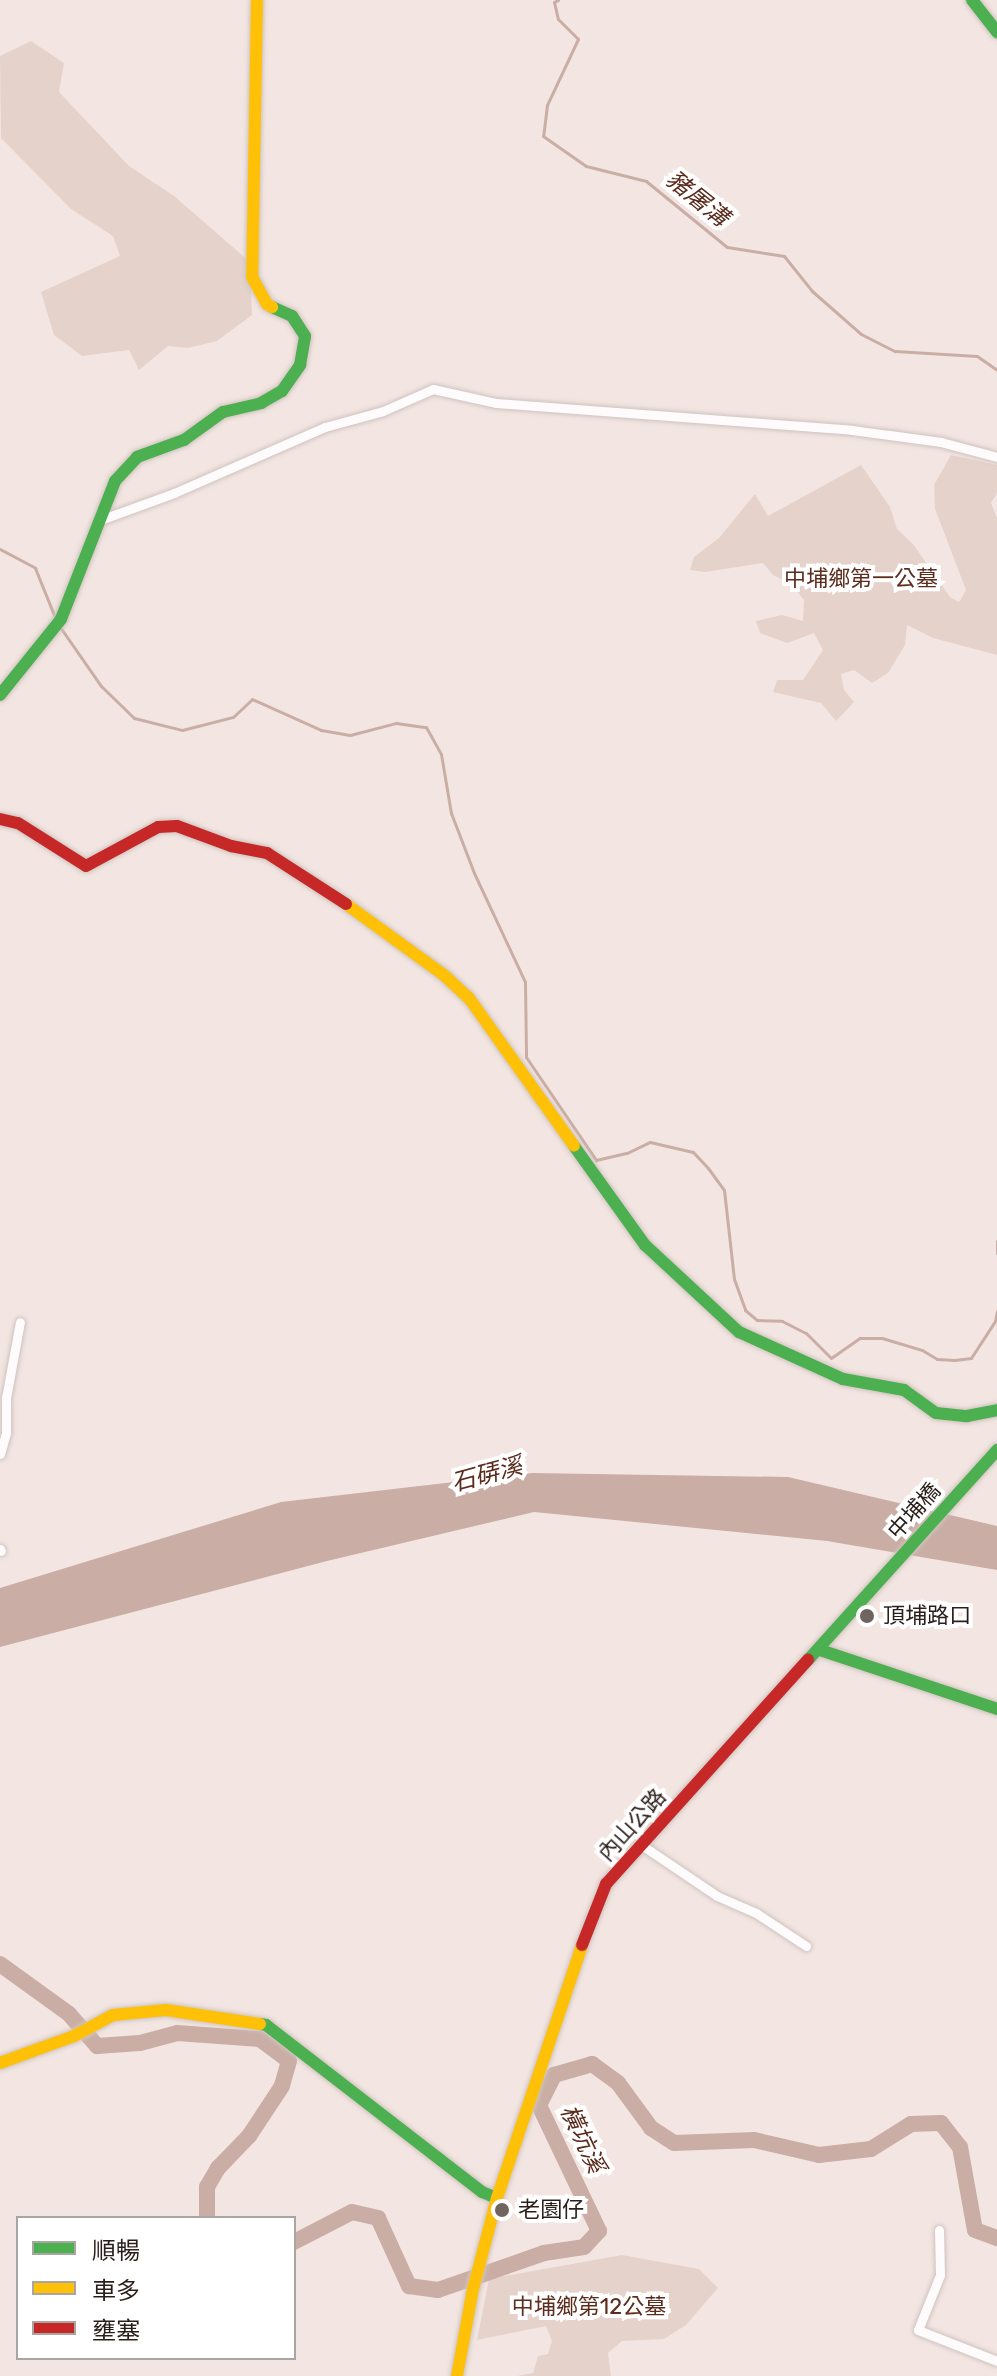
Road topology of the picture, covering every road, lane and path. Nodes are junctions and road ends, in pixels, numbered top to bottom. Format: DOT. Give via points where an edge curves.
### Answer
graph roads {
  1 [pos="257,0"];
  2 [pos="972,0"];
  3 [pos="997,32"];
  4 [pos="997,457"];
  5 [pos="100,520"];
  6 [pos="0,695"];
  7 [pos="0,819"];
  8 [pos="20,1322"];
  9 [pos="997,1410"];
  10 [pos="997,1450"];
  11 [pos="0,1454"];
  12 [pos="883,1575"];
  13 [pos="820,1650"];
  14 [pos="997,1709"];
  15 [pos="640,1844"];
  16 [pos="806,1946"];
  17 [pos="0,2063"];
  18 [pos="497,2198"];
  19 [pos="939,2230"];
  20 [pos="997,2361"];
  21 [pos="457,2376"];
  1 -- 5 [label="street" via="252,277 267,304 301,326 305,336 300,365 282,391 261,403 223,412 184,440 137,457 115,481"];
  2 -- 3 [label="street"];
  4 -- 5 [label="street" via="941,442 852,430 496,403 433,389 383,411 325,427"];
  5 -- 6 [label="street" via="58,624"];
  7 -- 9 [label="street" via="18,823 86,866 158,827 177,826 267,853 301,872 469,998 645,1245 739,1332 843,1379 904,1390 936,1413 951,1417"];
  8 -- 11 [label="street"];
  10 -- 12 [label="street, 中埔橋"];
  12 -- 13 [label="street, 內山公路"];
  13 -- 14 [label="street"];
  13 -- 15 [label="street, 內山公路"];
  15 -- 16 [label="street"];
  15 -- 18 [label="street, 內山公路" via="606,1884 592,1914"];
  17 -- 18 [label="street" via="74,2036 113,2015 166,2010 266,2025 482,2192"];
  18 -- 21 [label="street, 內山公路"];
  19 -- 20 [label="street" via="940,2275 918,2330"];
}
